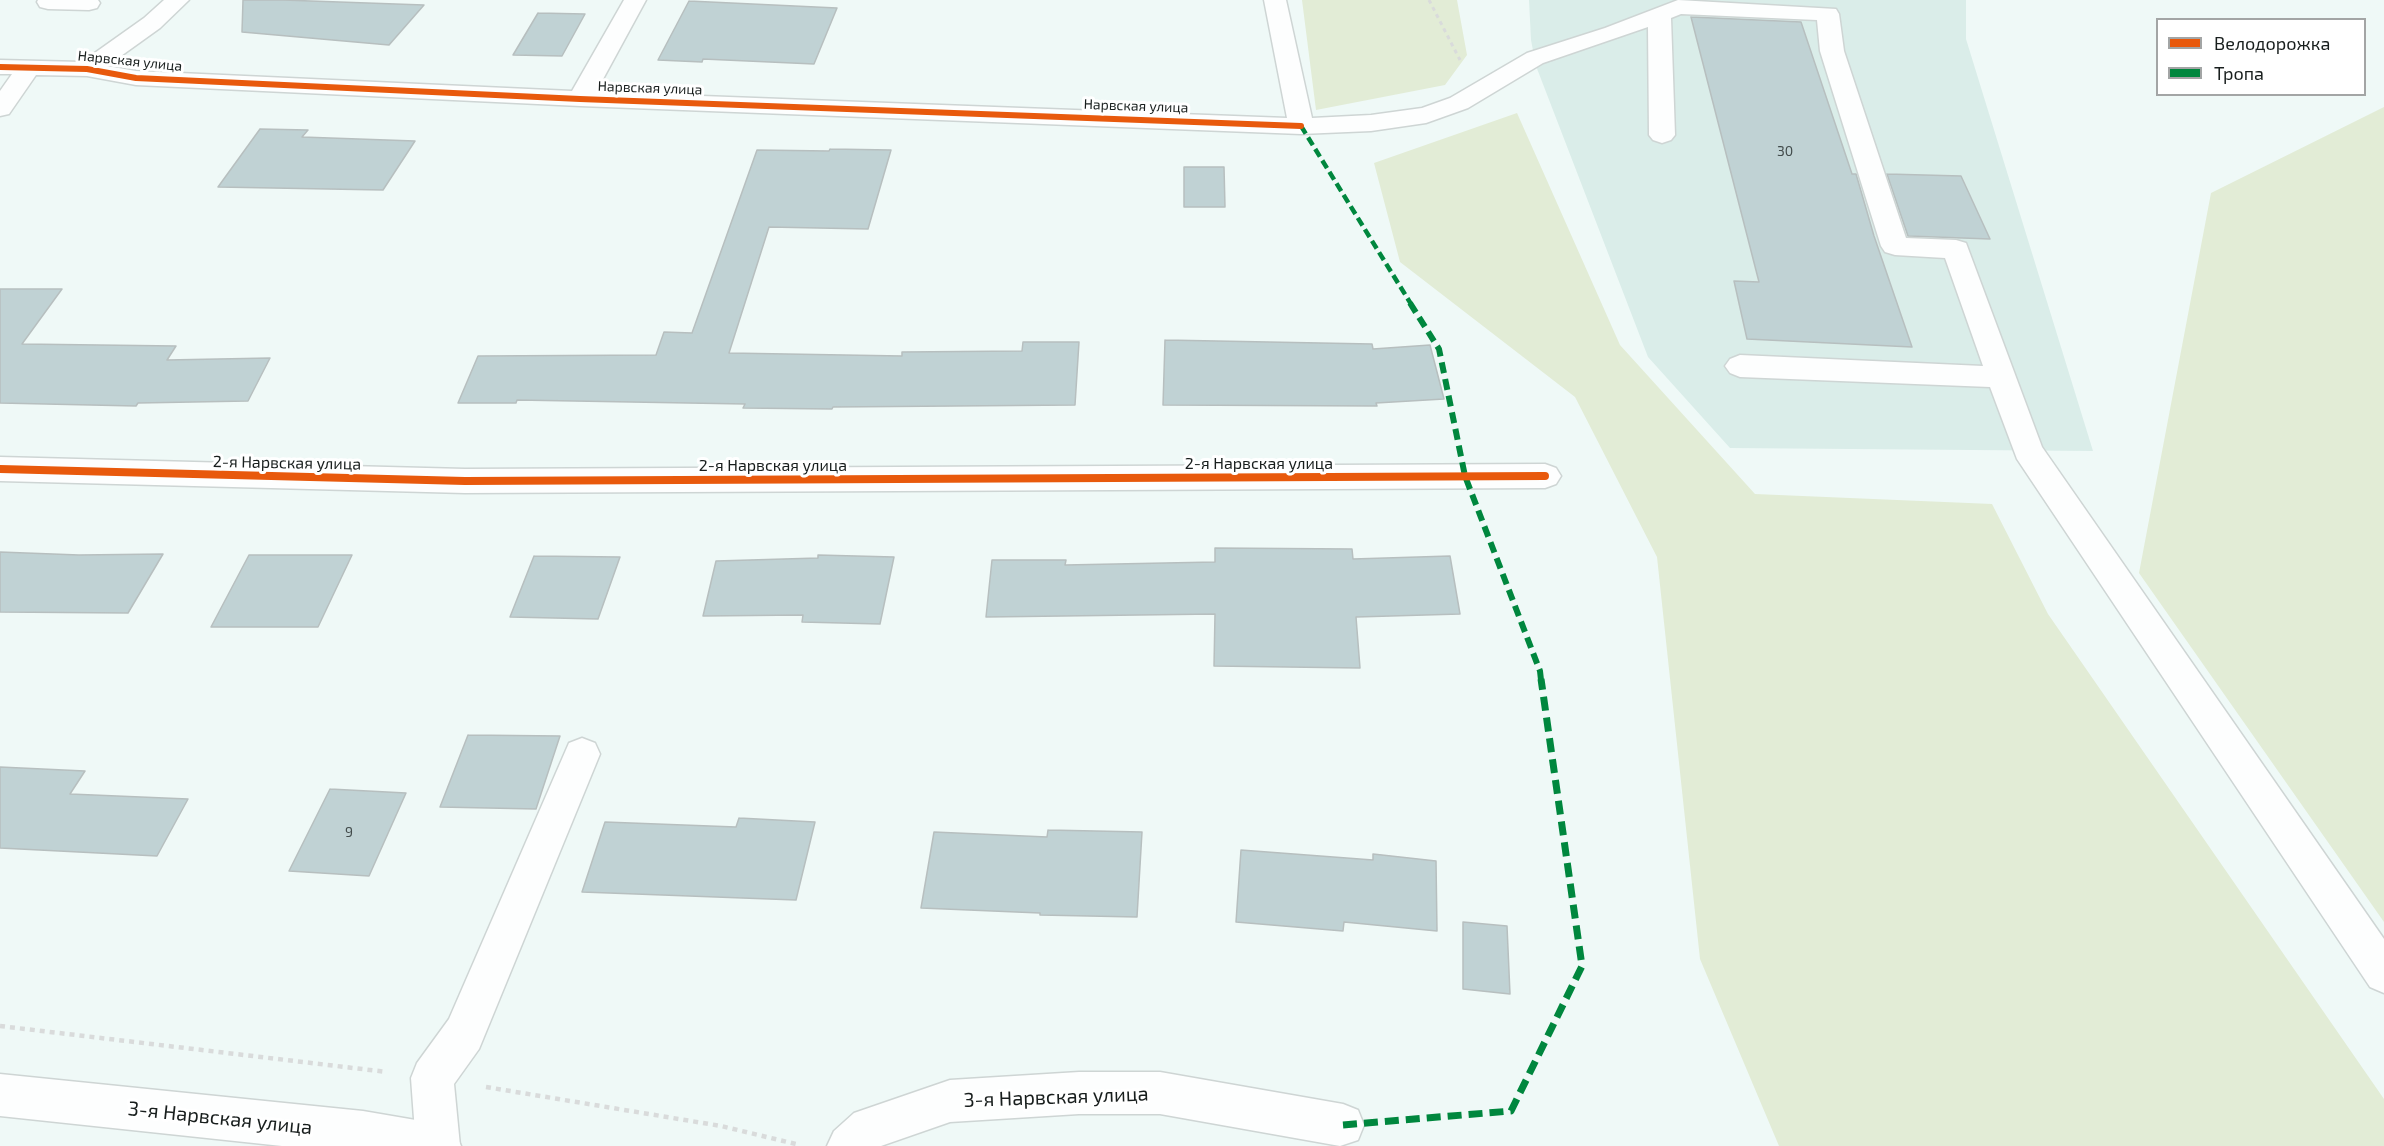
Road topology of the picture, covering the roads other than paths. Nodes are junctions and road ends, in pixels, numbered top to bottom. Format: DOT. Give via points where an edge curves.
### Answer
graph roads {
  1 [pos="178,0"];
  2 [pos="635,0"];
  3 [pos="1275,0"];
  4 [pos="42,1"];
  5 [pos="89,3"];
  6 [pos="1834,7"];
  7 [pos="1659,14"];
  8 [pos="0,67"];
  9 [pos="28,69"];
  10 [pos="87,69"];
  11 [pos="580,99"];
  12 [pos="0,109"];
  13 [pos="1301,126"];
  14 [pos="1662,135"];
  15 [pos="1740,366"];
  16 [pos="2001,377"];
  17 [pos="0,469"];
  18 [pos="1545,476"];
  19 [pos="582,754"];
  20 [pos="2384,973"];
  21 [pos="0,1095"];
  22 [pos="1343,1125"];
  23 [pos="438,1146"];
  24 [pos="849,1146"];
  1 -- 10 [label="street"];
  2 -- 11 [label="street"];
  3 -- 13 [label="street"];
  4 -- 5 [label="street"];
  6 -- 7 [label="street, Нарвская улица" via="1678,7"];
  6 -- 16 [label="street" via="1832,51 1895,246 1956,249"];
  7 -- 13 [label="street, Нарвская улица" via="1535,58 1459,103 1426,115 1371,123"];
  7 -- 14 [label="street"];
  8 -- 9 [label="street, Нарвская улица"];
  9 -- 10 [label="street, Нарвская улица"];
  9 -- 12 [label="street"];
  10 -- 11 [label="street, Нарвская улица" via="136,78"];
  11 -- 13 [label="street, Нарвская улица"];
  15 -- 16 [label="street"];
  16 -- 20 [label="street" via="2028,451"];
  17 -- 18 [label="street, 2-я Нарвская улица" via="465,481"];
  19 -- 23 [label="street" via="464,1034 432,1078"];
  21 -- 23 [label="street, 3-я Нарвская улица" via="363,1133"];
  22 -- 24 [label="street, 3-я Нарвская улица" via="1160,1093 1079,1094 950,1101 869,1128"];
}
